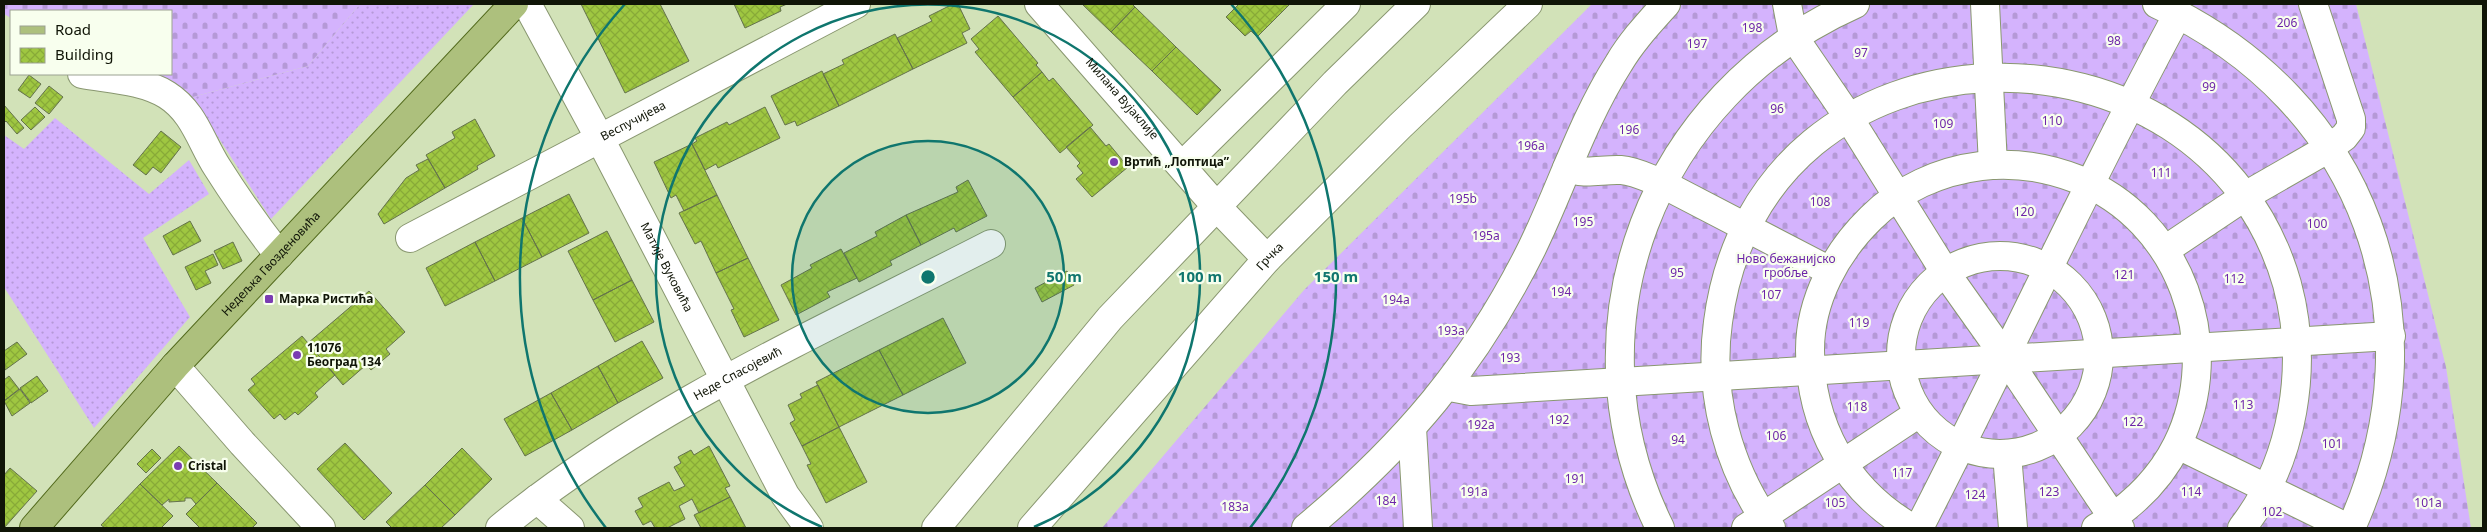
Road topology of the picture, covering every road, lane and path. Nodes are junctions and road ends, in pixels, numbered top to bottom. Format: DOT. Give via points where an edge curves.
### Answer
graph roads {
  1 [pos="514,4"];
  2 [pos="527,4"];
  3 [pos="856,4"];
  4 [pos="1039,4"];
  5 [pos="1346,4"];
  6 [pos="1416,4"];
  7 [pos="1528,4"];
  8 [pos="1666,4"];
  9 [pos="1787,4"];
  10 [pos="1855,4"];
  11 [pos="1985,4"];
  12 [pos="2313,4"];
  13 [pos="2168,9"];
  14 [pos="1793,36"];
  15 [pos="1989,68"];
  16 [pos="88,75"];
  17 [pos="2134,97"];
  18 [pos="1847,115"];
  19 [pos="599,137"];
  20 [pos="2329,148"];
  21 [pos="1993,165"];
  22 [pos="1182,166"];
  23 [pos="1567,168"];
  24 [pos="1661,183"];
  25 [pos="2090,184"];
  26 [pos="2247,195"];
  27 [pos="1898,196"];
  28 [pos="1216,206"];
  29 [pos="1745,228"];
  30 [pos="410,238"];
  31 [pos="991,244"];
  32 [pos="2165,250"];
  33 [pos="279,255"];
  34 [pos="1267,258"];
  35 [pos="2047,268"];
  36 [pos="1830,271"];
  37 [pos="1946,272"];
  38 [pos="2390,336"];
  39 [pos="2297,340"];
  40 [pos="2198,347"];
  41 [pos="2099,352"];
  42 [pos="2006,358"];
  43 [pos="175,366"];
  44 [pos="1901,366"];
  45 [pos="1810,370"];
  46 [pos="1716,376"];
  47 [pos="726,381"];
  48 [pos="1620,381"];
  49 [pos="1449,384"];
  50 [pos="1919,413"];
  51 [pos="1412,428"];
  52 [pos="2058,435"];
  53 [pos="2178,444"];
  54 [pos="1961,446"];
  55 [pos="2007,454"];
  56 [pos="1842,465"];
  57 [pos="2266,489"];
  58 [pos="537,499"];
  59 [pos="1760,525"];
  60 [pos="2109,525"];
  61 [pos="34,528"];
  62 [pos="321,528"];
  63 [pos="500,528"];
  64 [pos="570,528"];
  65 [pos="808,528"];
  66 [pos="936,528"];
  67 [pos="1032,528"];
  68 [pos="1306,528"];
  69 [pos="1418,528"];
  70 [pos="1660,528"];
  71 [pos="1912,528"];
  72 [pos="1919,528"];
  73 [pos="2013,528"];
  74 [pos="2242,528"];
  75 [pos="2350,528"];
  1 -- 33 [label="main road, Недељка Гвозденовића"];
  2 -- 19 [label="street, Матије Вуковића"];
  3 -- 19 [label="street, Веспучијева"];
  4 -- 22 [label="street, Милана Вујаклије"];
  5 -- 22 [label="street"];
  6 -- 28 [label="street"];
  7 -- 34 [label="street, Грчка"];
  8 -- 23 [label="street" via="1619,62 1582,131"];
  9 -- 14 [label="street"];
  10 -- 14 [label="street"];
  11 -- 15 [label="street"];
  12 -- 20 [label="street" via="2351,119 2351,128"];
  13 -- 17 [label="street"];
  13 -- 20 [label="street" via="2208,30 2262,70 2304,114"];
  14 -- 18 [label="street"];
  14 -- 24 [label="street" via="1766,55 1718,101 1696,127"];
  15 -- 17 [label="street" via="2063,73"];
  15 -- 18 [label="street" via="1929,78 1880,97"];
  15 -- 21 [label="street"];
  16 -- 33 [label="street" via="143,85 179,103 195,124 219,170"];
  17 -- 25 [label="street"];
  17 -- 26 [label="street" via="2166,116 2208,148"];
  18 -- 27 [label="street"];
  18 -- 29 [label="street" via="1798,154"];
  19 -- 30 [label="street, Веспучијева"];
  19 -- 47 [label="street, Матије Вуковића"];
  20 -- 26 [label="street"];
  20 -- 38 [label="street" via="2346,176 2372,238 2381,270"];
  21 -- 25 [label="street" via="2059,172"];
  21 -- 27 [label="street" via="1943,174"];
  22 -- 28 [label="street, Милана Вујаклије"];
  23 -- 24 [label="street" via="1580,172 1621,170"];
  23 -- 49 [label="street" via="1532,248 1505,298"];
  24 -- 29 [label="street"];
  24 -- 48 [label="street" via="1644,221 1632,260 1624,301"];
  25 -- 32 [label="street" via="2132,212"];
  25 -- 35 [label="street"];
  26 -- 32 [label="street"];
  26 -- 39 [label="street" via="2267,228 2282,264"];
  27 -- 36 [label="street" via="1859,229"];
  27 -- 37 [label="street"];
  28 -- 34 [label="street, Милана Вујаклије"];
  28 -- 66 [label="street" via="1078,356"];
  29 -- 36 [label="street"];
  29 -- 46 [label="street" via="1720,302 1715,339"];
  31 -- 47 [label="street, Неде Спасојевић"];
  32 -- 40 [label="street" via="2182,280 2193,313"];
  33 -- 43 [label="main road, Недељка Гвозденовића"];
  34 -- 67 [label="street, Грчка"];
  35 -- 37 [label="street" via="2013,257 1996,256 1978,258"];
  35 -- 41 [label="street" via="2061,277 2084,303 2095,326"];
  35 -- 42 [label="street"];
  36 -- 45 [label="street" via="1814,319"];
  37 -- 42 [label="street"];
  37 -- 44 [label="street" via="1919,297 1910,312 1904,330"];
  38 -- 39 [label="street"];
  38 -- 75 [label="street" via="2390,386 2383,435 2367,491"];
  39 -- 40 [label="street"];
  39 -- 57 [label="street" via="2297,378 2291,416 2281,453"];
  40 -- 41 [label="street"];
  40 -- 53 [label="street" via="2197,381 2190,413"];
  41 -- 42 [label="street"];
  41 -- 52 [label="street" via="2098,371 2089,399 2072,423"];
  42 -- 44 [label="street"];
  42 -- 52 [label="street"];
  42 -- 54 [label="street"];
  43 -- 61 [label="main road, Недељка Гвозденовића"];
  43 -- 62 [label="street"];
  44 -- 45 [label="street"];
  44 -- 50 [label="street" via="1910,398"];
  45 -- 46 [label="street"];
  45 -- 56 [label="street" via="1815,404 1826,436"];
  46 -- 48 [label="street"];
  46 -- 59 [label="street" via="1720,413 1729,448"];
  47 -- 58 [label="street, Неде Спасојевић" via="633,435"];
  47 -- 65 [label="street, Матије Вуковића" via="785,495"];
  48 -- 49 [label="street" via="1471,391"];
  48 -- 70 [label="street" via="1630,449"];
  49 -- 51 [label="street"];
  50 -- 54 [label="street" via="1938,432"];
  50 -- 56 [label="street"];
  51 -- 68 [label="street" via="1376,466"];
  51 -- 69 [label="street"];
  52 -- 55 [label="street" via="2034,448"];
  52 -- 60 [label="street"];
  53 -- 57 [label="street"];
  53 -- 60 [label="street" via="2150,485"];
  54 -- 55 [label="street" via="1992,454"];
  54 -- 72 [label="street"];
  55 -- 73 [label="street"];
  56 -- 59 [label="street"];
  56 -- 71 [label="street" via="1875,503"];
  57 -- 74 [label="street"];
  57 -- 75 [label="street"];
  58 -- 63 [label="street, Неде Спасојевић"];
  58 -- 64 [label="street"];
}
